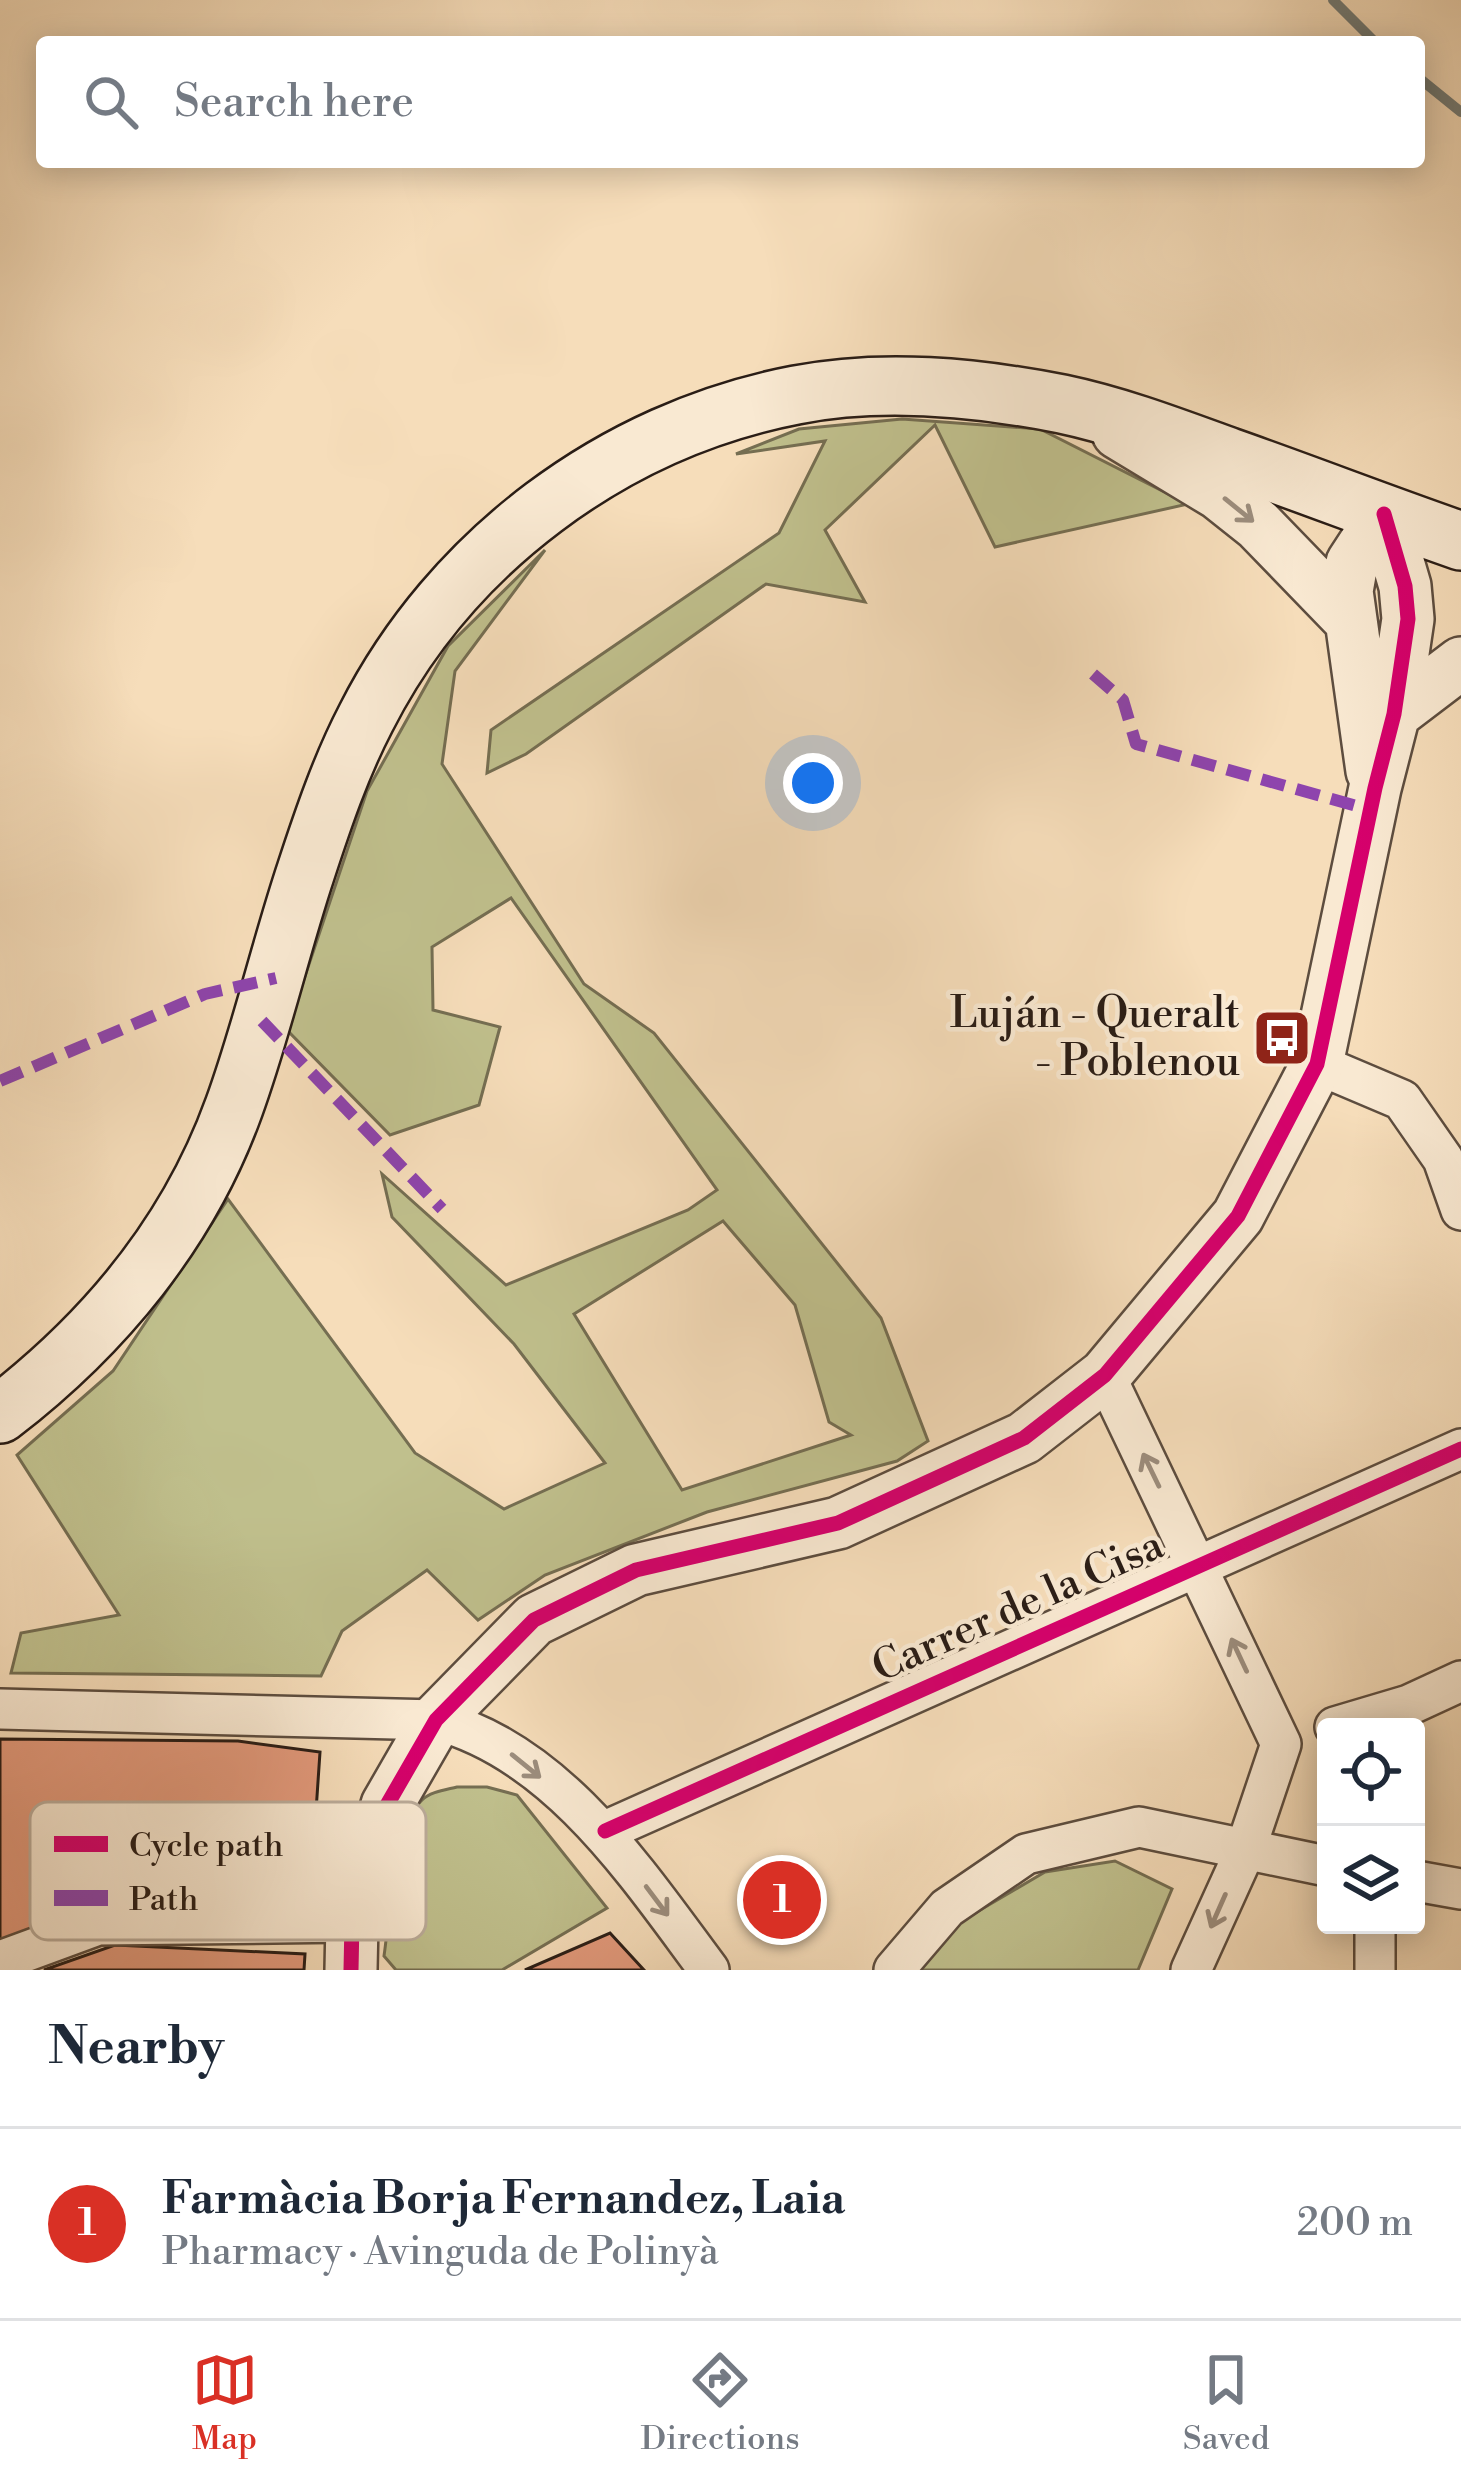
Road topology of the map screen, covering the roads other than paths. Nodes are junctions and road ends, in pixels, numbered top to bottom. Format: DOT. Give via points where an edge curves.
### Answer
graph roads {
  1 [pos="1067,405"];
  2 [pos="1384,514"];
  3 [pos="1461,541"];
  4 [pos="1349,620"];
  5 [pos="1461,664"];
  6 [pos="1394,714"];
  7 [pos="1375,788"];
  8 [pos="1317,1064"];
  9 [pos="1461,1210"];
  10 [pos="1106,1375"];
  11 [pos="0,1414"];
  12 [pos="1461,1449"];
  13 [pos="1197,1566"];
  14 [pos="1461,1681"];
  15 [pos="0,1709"];
  16 [pos="1365,1718"];
  17 [pos="436,1720"];
  18 [pos="1317,1733"];
  19 [pos="1281,1744"];
  20 [pos="388,1802"];
  21 [pos="605,1831"];
  22 [pos="1245,1851"];
  23 [pos="1317,1864"];
  24 [pos="1425,1883"];
  25 [pos="1461,1889"];
  26 [pos="1375,1934"];
  27 [pos="54,1940"];
  28 [pos="282,1940"];
  29 [pos="351,1946"];
  30 [pos="0,1960"];
  31 [pos="709,1970"];
  32 [pos="894,1970"];
  33 [pos="1191,1970"];
  34 [pos="1375,1970"];
  1 -- 2 [label="main road"];
  1 -- 4 [label="street, one-way" via="1219,494"];
  1 -- 11 [label="main road" via="881,386 727,412 564,491 467,575 366,717 306,871 232,1113 170,1235 92,1335"];
  2 -- 3 [label="main road"];
  2 -- 4 [label="street" via="1352,563"];
  2 -- 6 [label="street" via="1408,620"];
  4 -- 7 [label="street"];
  5 -- 6 [label="street"];
  6 -- 7 [label="street"];
  7 -- 8 [label="street"];
  8 -- 9 [label="street" via="1402,1100 1443,1159"];
  8 -- 10 [label="street" via="1238,1216"];
  13 -- 10 [label="street, one-way"];
  10 -- 17 [label="street" via="1024,1438 838,1523 636,1570 533,1620"];
  12 -- 13 [label="street, Carrer de la Cisa"];
  19 -- 13 [label="street, one-way"];
  13 -- 21 [label="street, Carrer de la Cisa"];
  14 -- 16 [label="street"];
  15 -- 17 [label="street"];
  17 -- 20 [label="street"];
  17 -- 21 [label="street, one-way" via="477,1731 513,1754"];
  18 -- 19 [label="street"];
  19 -- 22 [label="street"];
  21 -- 31 [label="street, one-way"];
  22 -- 23 [label="street"];
  22 -- 32 [label="street" via="1139,1827 1026,1854 947,1907"];
  22 -- 33 [label="street, one-way"];
  24 -- 25 [label="street"];
  26 -- 34 [label="street"];
  27 -- 30 [label="street"];
  28 -- 29 [label="street"];
}
